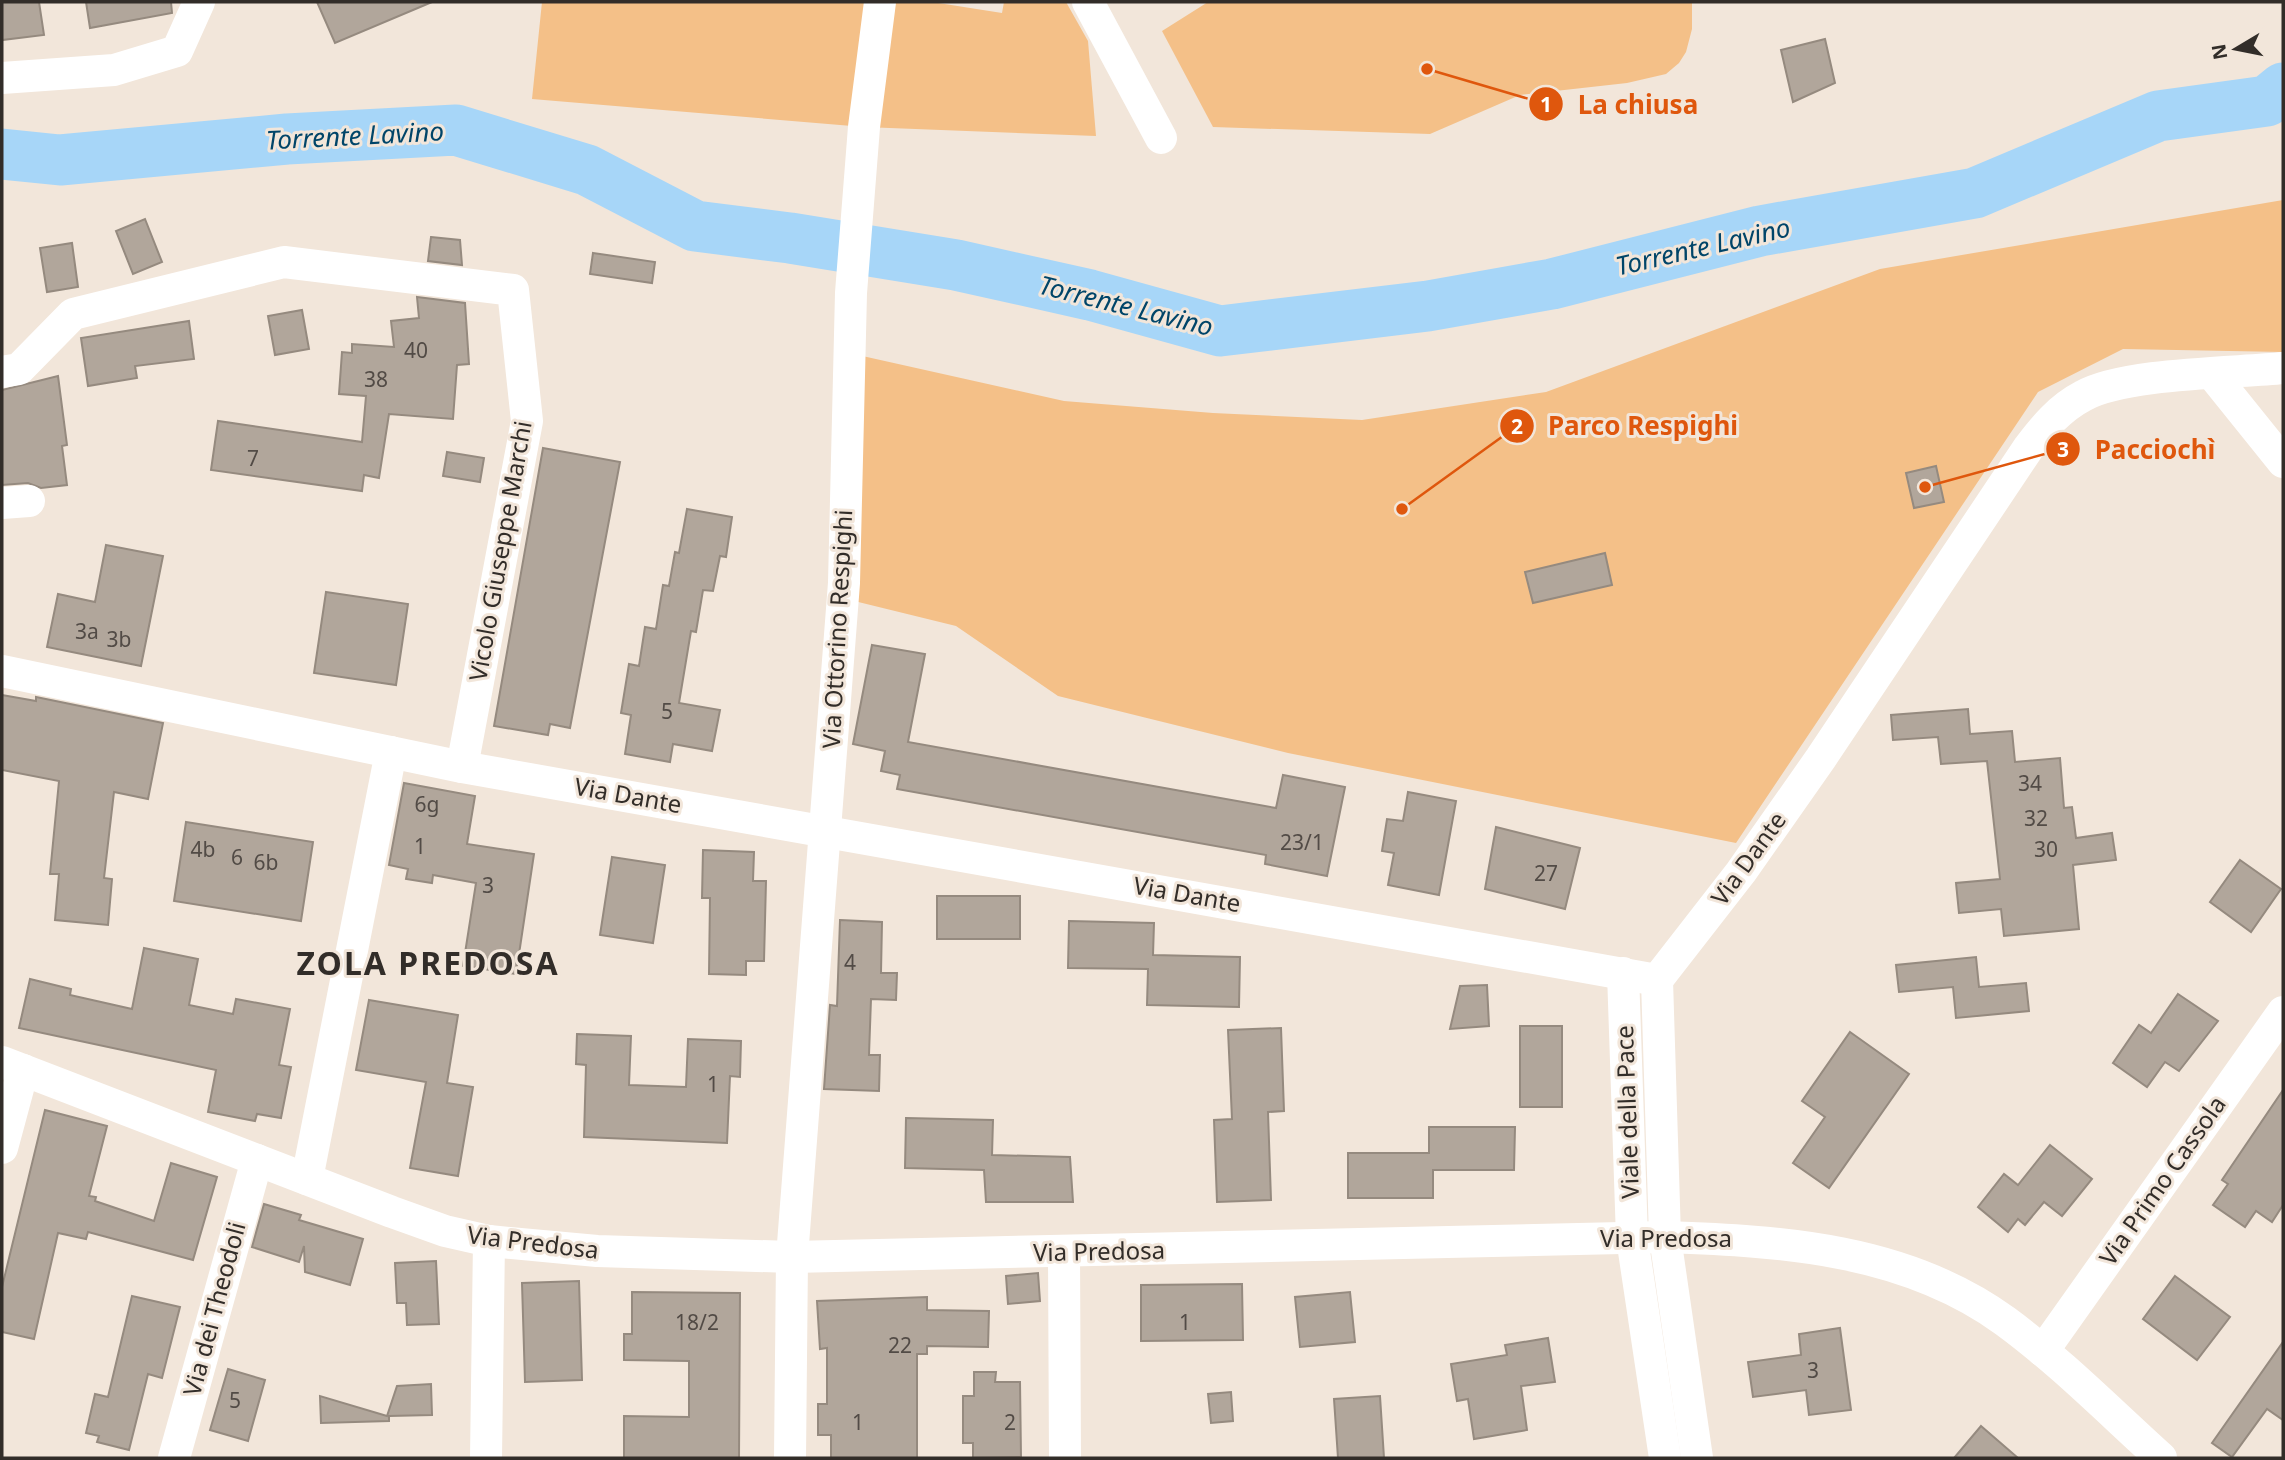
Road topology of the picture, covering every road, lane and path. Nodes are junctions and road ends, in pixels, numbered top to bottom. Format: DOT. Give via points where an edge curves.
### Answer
graph roads {
  1 [pos="199,2"];
  2 [pos="880,2"];
  3 [pos="1088,2"];
  4 [pos="2,78"];
  5 [pos="1161,138"];
  6 [pos="2283,368"];
  7 [pos="2,372"];
  8 [pos="2213,375"];
  9 [pos="2283,462"];
  10 [pos="2,671"];
  11 [pos="391,752"];
  12 [pos="462,767"];
  13 [pos="825,830"];
  14 [pos="1623,973"];
  15 [pos="1657,980"];
  16 [pos="2283,1012"];
  17 [pos="12,1066"];
  18 [pos="2,1148"];
  19 [pos="257,1160"];
  20 [pos="307,1179"];
  21 [pos="1665,1237"];
  22 [pos="1632,1238"];
  23 [pos="489,1241"];
  24 [pos="1064,1253"];
  25 [pos="792,1257"];
  26 [pos="2043,1350"];
  27 [pos="174,1458"];
  28 [pos="486,1458"];
  29 [pos="790,1458"];
  30 [pos="1065,1458"];
  31 [pos="1665,1458"];
  32 [pos="1698,1458"];
  33 [pos="2161,1458"];
  1 -- 4 [label="street" via="177,51 114,70"];
  2 -- 13 [label="street, Via Ottorino Respighi" via="864,127 851,293 844,583"];
  3 -- 5 [label="street"];
  6 -- 8 [label="street, Via Dante"];
  7 -- 12 [label="street, Vicolo Giuseppe Marchi" via="19,369 73,314 284,262 513,290 527,421"];
  8 -- 9 [label="street"];
  8 -- 15 [label="street, Via Dante" via="2119,384 2085,394 2055,416 2029,447 1741,872"];
  10 -- 11 [label="street, Via Dante"];
  11 -- 12 [label="street, Via Dante"];
  11 -- 20 [label="street"];
  12 -- 13 [label="street, Via Dante"];
  13 -- 14 [label="street, Via Dante"];
  13 -- 25 [label="street, Via Ottorino Respighi"];
  14 -- 15 [label="street, Via Dante"];
  14 -- 22 [label="street, Viale della Pace"];
  15 -- 21 [label="street, Viale della Pace"];
  16 -- 26 [label="street, Via Primo Cassola"];
  17 -- 18 [label="street"];
  17 -- 19 [label="street, Via Predosa"];
  19 -- 20 [label="street, Via Predosa"];
  19 -- 27 [label="street, Via dei Theodoli"];
  20 -- 23 [label="street, Via Predosa" via="445,1231"];
  21 -- 22 [label="street, Via Predosa"];
  21 -- 26 [label="street, Via Predosa" via="1768,1241 1878,1260 1962,1296"];
  21 -- 32 [label="street, Viale della Pace"];
  22 -- 24 [label="street, Via Predosa"];
  22 -- 31 [label="street, Viale della Pace"];
  23 -- 25 [label="street, Via Predosa" via="597,1251"];
  23 -- 28 [label="street"];
  24 -- 25 [label="street, Via Predosa"];
  24 -- 30 [label="street"];
  25 -- 29 [label="street, Via Ottorino Respighi"];
  26 -- 33 [label="street, Via Predosa"];
}
